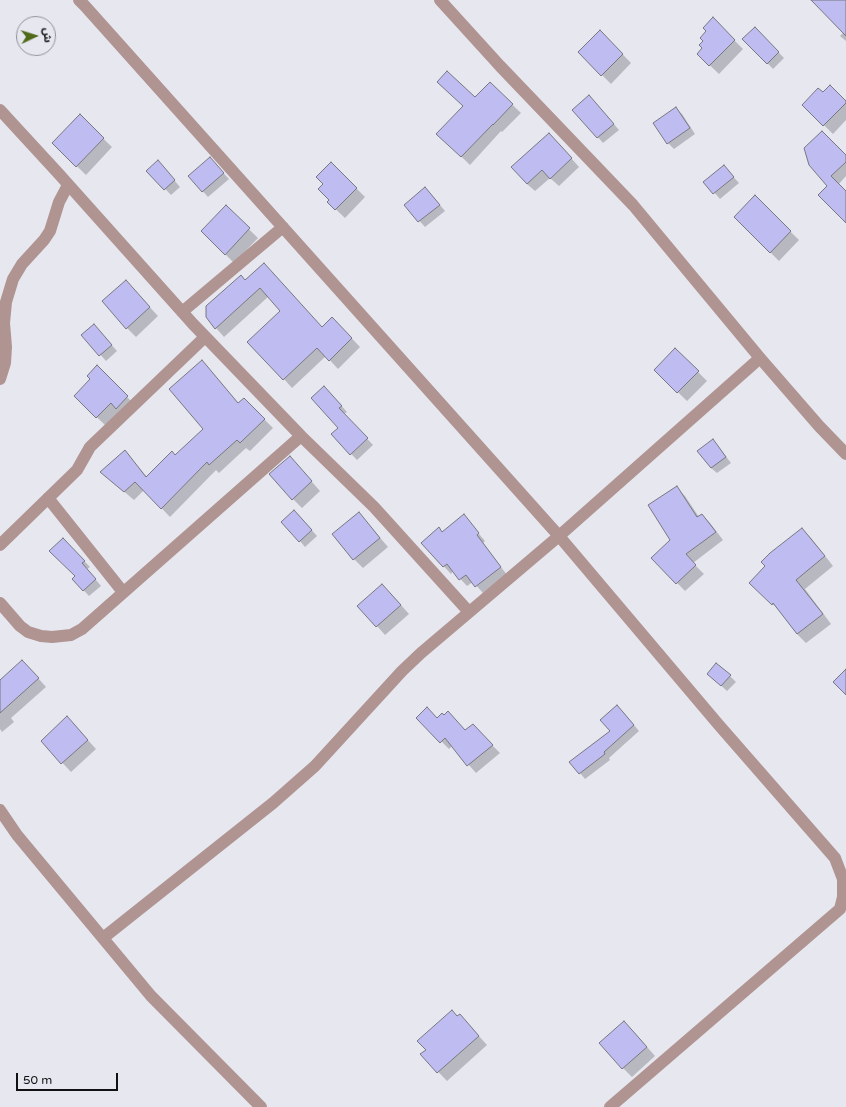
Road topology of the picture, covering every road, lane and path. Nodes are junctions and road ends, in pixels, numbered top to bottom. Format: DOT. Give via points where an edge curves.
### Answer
graph roads {
  1 [pos="79,0"];
  2 [pos="440,0"];
  3 [pos="0,110"];
  4 [pos="68,184"];
  5 [pos="283,227"];
  6 [pos="182,312"];
  7 [pos="205,337"];
  8 [pos="760,358"];
  9 [pos="0,379"];
  10 [pos="301,436"];
  11 [pos="846,454"];
  12 [pos="48,498"];
  13 [pos="559,536"];
  14 [pos="0,545"];
  15 [pos="123,592"];
  16 [pos="0,604"];
  17 [pos="469,612"];
  18 [pos="0,810"];
  19 [pos="845,895"];
  20 [pos="103,938"];
  21 [pos="261,1107"];
  22 [pos="610,1107"];
  1 -- 5 [label="street"];
  2 -- 8 [label="street" via="633,205"];
  3 -- 4 [label="street"];
  4 -- 6 [label="street"];
  4 -- 9 [label="street" via="50,231 22,264 13,279 6,302 5,363"];
  5 -- 6 [label="street"];
  5 -- 13 [label="street"];
  6 -- 7 [label="street"];
  7 -- 10 [label="street"];
  7 -- 12 [label="street" via="90,447 77,470"];
  8 -- 11 [label="street"];
  8 -- 13 [label="street"];
  10 -- 15 [label="street"];
  10 -- 17 [label="street" via="374,507"];
  12 -- 14 [label="street"];
  12 -- 15 [label="street"];
  13 -- 17 [label="street"];
  13 -- 19 [label="street" via="835,858 843,879"];
  15 -- 16 [label="street" via="82,629 71,635 52,637 28,632"];
  17 -- 20 [label="street" via="402,671 315,766 273,804"];
  18 -- 20 [label="street" via="17,835"];
  19 -- 22 [label="street" via="840,909"];
  20 -- 21 [label="street" via="151,996"];
}
